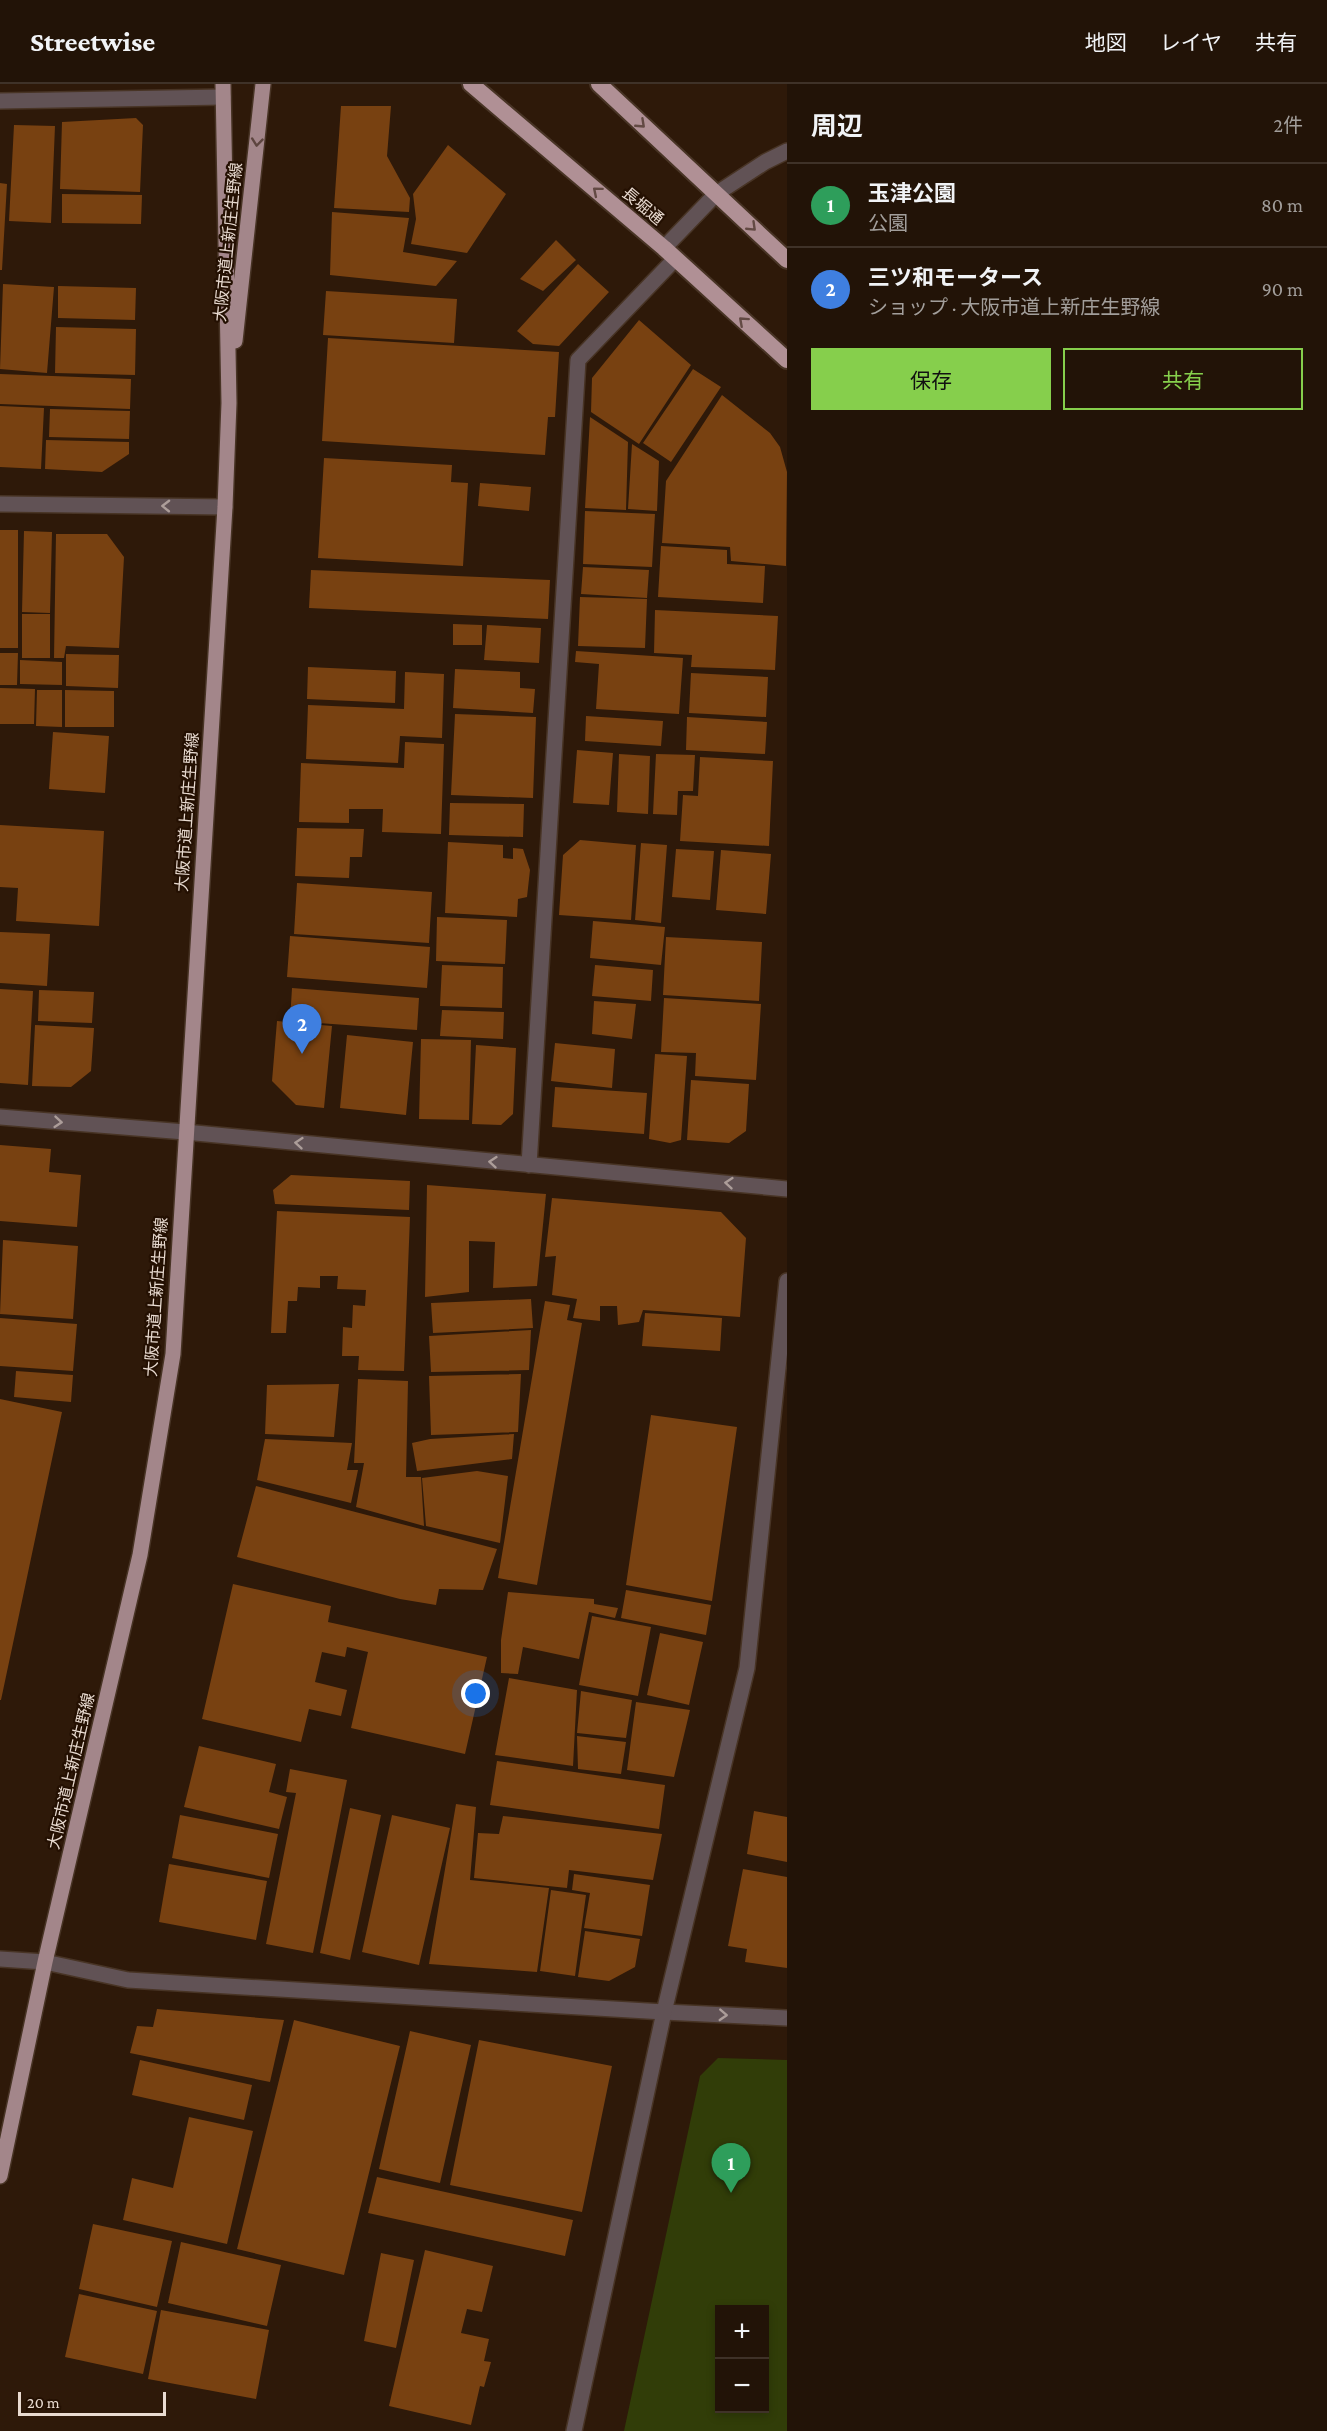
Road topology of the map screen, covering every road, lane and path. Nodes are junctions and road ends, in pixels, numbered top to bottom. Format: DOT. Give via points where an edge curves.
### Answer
graph roads {
  1 [pos="263,84"];
  2 [pos="471,84"];
  3 [pos="601,85"];
  4 [pos="223,91"];
  5 [pos="0,100"];
  6 [pos="787,151"];
  7 [pos="716,194"];
  8 [pos="669,254"];
  9 [pos="787,260"];
  10 [pos="787,360"];
  11 [pos="229,403"];
  12 [pos="0,504"];
  13 [pos="225,507"];
  14 [pos="0,1117"];
  15 [pos="185,1132"];
  16 [pos="528,1165"];
  17 [pos="787,1189"];
  18 [pos="787,1281"];
  19 [pos="0,1959"];
  20 [pos="45,1962"];
  21 [pos="664,2012"];
  22 [pos="787,2018"];
  23 [pos="0,2176"];
  24 [pos="574,2431"];
  1 -- 11 [label="main road, 大阪市道上新庄生野線, one-way"];
  8 -- 2 [label="highway, 長堀通, one-way"];
  3 -- 7 [label="highway, one-way"];
  4 -- 5 [label="street"];
  4 -- 11 [label="main road, 大阪市道上新庄生野線"];
  6 -- 7 [label="street"];
  7 -- 8 [label="street"];
  7 -- 9 [label="highway, one-way"];
  10 -- 8 [label="highway, 長堀通, one-way"];
  8 -- 16 [label="street" via="578,360"];
  11 -- 13 [label="main road, 大阪市道上新庄生野線"];
  13 -- 12 [label="street, one-way"];
  13 -- 15 [label="main road, 大阪市道上新庄生野線"];
  14 -- 15 [label="street, one-way"];
  16 -- 15 [label="street, one-way"];
  15 -- 20 [label="main road, 大阪市道上新庄生野線" via="173,1354 140,1555"];
  17 -- 16 [label="street, one-way"];
  18 -- 21 [label="street" via="747,1668"];
  19 -- 20 [label="street"];
  20 -- 21 [label="street" via="128,1980"];
  20 -- 23 [label="main road, 大阪市道上新庄生野線"];
  21 -- 22 [label="street, one-way"];
  21 -- 24 [label="street"];
}
